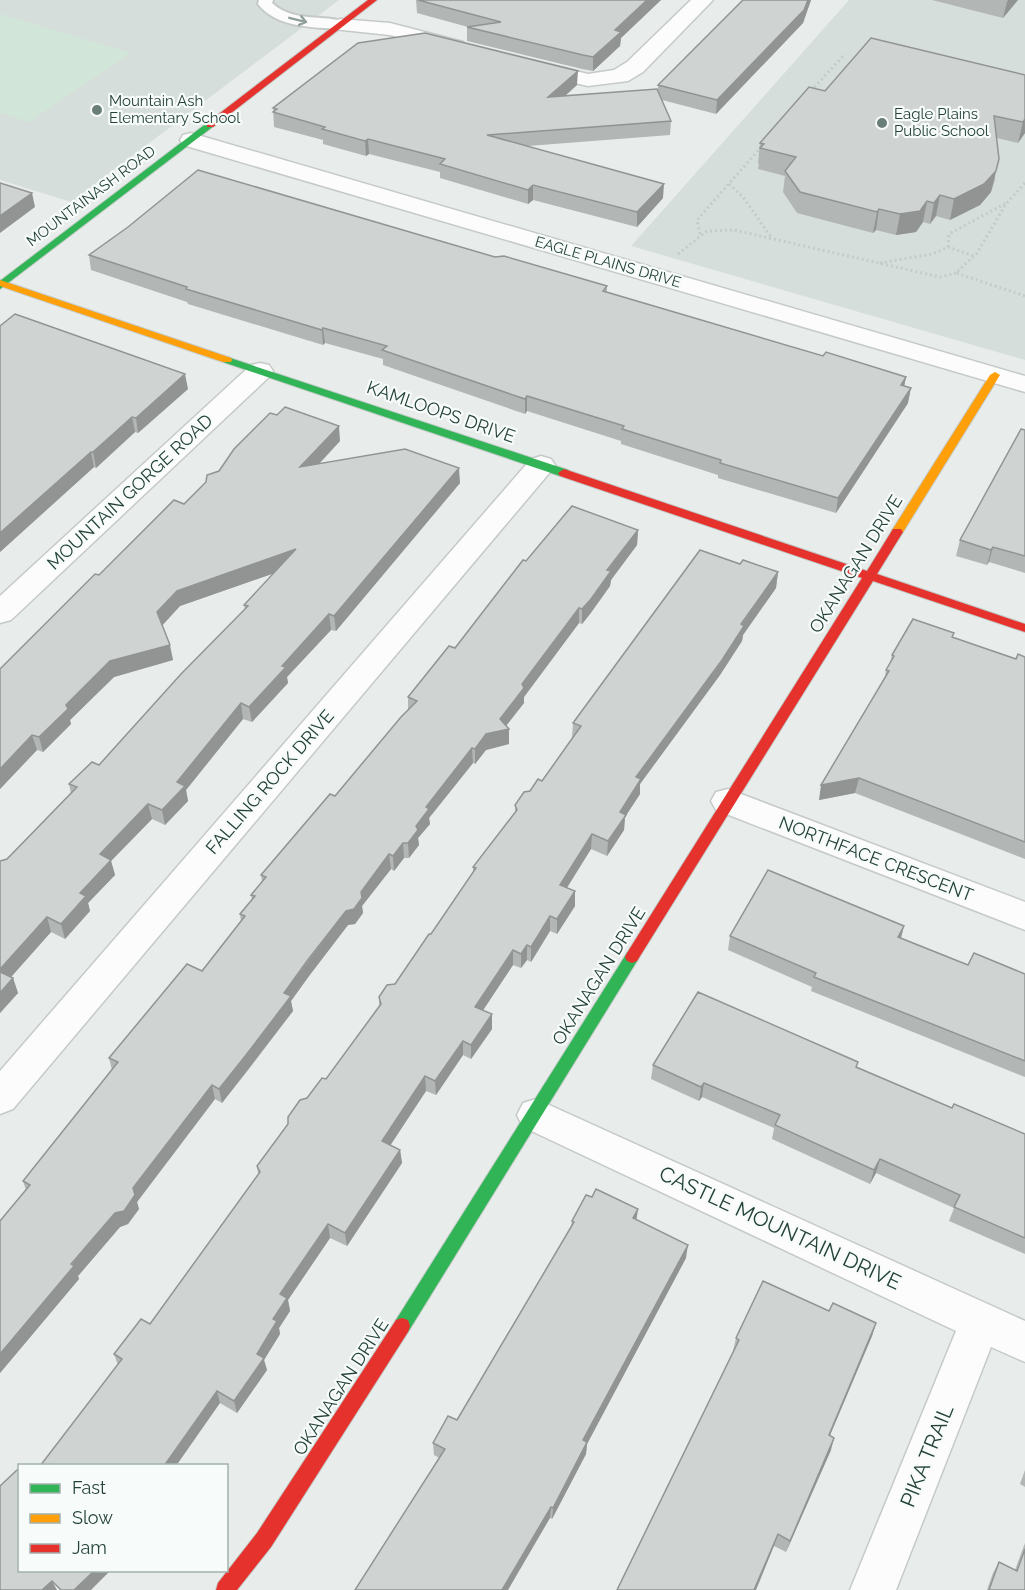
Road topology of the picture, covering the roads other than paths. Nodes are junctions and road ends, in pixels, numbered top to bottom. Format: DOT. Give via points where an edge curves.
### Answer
graph roads {
  1 [pos="266,0"];
  2 [pos="373,0"];
  3 [pos="703,0"];
  4 [pos="340,25"];
  5 [pos="480,53"];
  6 [pos="514,61"];
  7 [pos="191,140"];
  8 [pos="1,284"];
  9 [pos="260,371"];
  10 [pos="995,375"];
  11 [pos="1025,384"];
  12 [pos="541,465"];
  13 [pos="870,576"];
  14 [pos="0,613"];
  15 [pos="1025,628"];
  16 [pos="728,801"];
  17 [pos="1025,916"];
  18 [pos="0,1098"];
  19 [pos="536,1114"];
  20 [pos="981,1321"];
  21 [pos="1025,1342"];
  22 [pos="225,1590"];
  23 [pos="873,1590"];
  1 -- 4 [label="lane, one-way" via="273,13 307,23"];
  2 -- 4 [label="street, MOUNTAINASH ROAD"];
  3 -- 6 [label="street" via="635,67 620,76 588,80"];
  4 -- 5 [label="street" via="390,29"];
  4 -- 7 [label="street, MOUNTAINASH ROAD"];
  7 -- 8 [label="street, MOUNTAINASH ROAD"];
  7 -- 10 [label="street, EAGLE PLAINS DRIVE"];
  8 -- 9 [label="street, KAMLOOPS DRIVE"];
  9 -- 12 [label="street, KAMLOOPS DRIVE"];
  9 -- 14 [label="street, MOUNTAIN GORGE ROAD"];
  10 -- 11 [label="street, EAGLE PLAINS DRIVE"];
  10 -- 13 [label="street, OKANAGAN DRIVE"];
  12 -- 13 [label="street, KAMLOOPS DRIVE"];
  12 -- 18 [label="street, FALLING ROCK DRIVE"];
  13 -- 15 [label="street"];
  13 -- 16 [label="street, OKANAGAN DRIVE"];
  16 -- 17 [label="street, NORTHFACE CRESCENT"];
  16 -- 19 [label="street, OKANAGAN DRIVE"];
  19 -- 20 [label="street, CASTLE MOUNTAIN DRIVE"];
  19 -- 22 [label="street, OKANAGAN DRIVE" via="264,1540"];
  20 -- 21 [label="street, CASTLE MOUNTAIN DRIVE"];
  20 -- 23 [label="street, PIKA TRAIL"];
}
